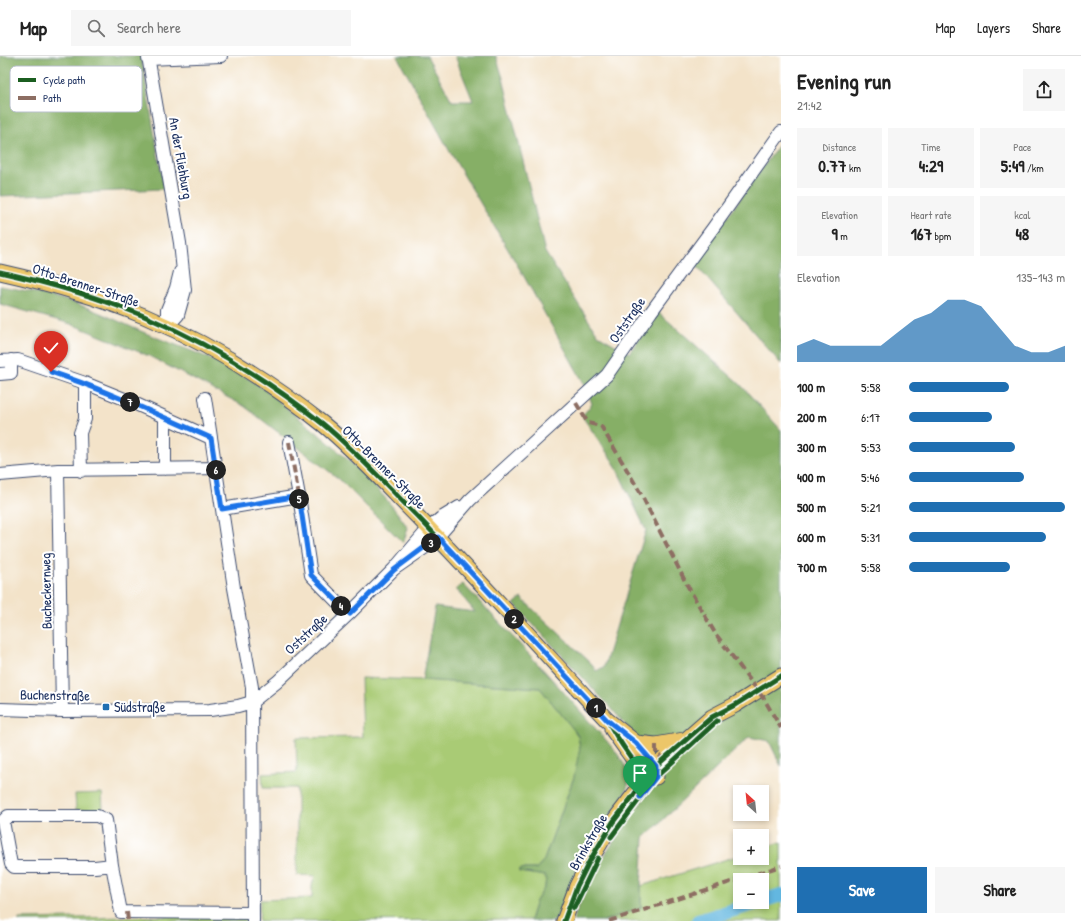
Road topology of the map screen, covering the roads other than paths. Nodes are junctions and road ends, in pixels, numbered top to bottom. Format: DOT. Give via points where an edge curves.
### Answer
graph roads {
  1 [pos="221,56"];
  2 [pos="148,57"];
  3 [pos="781,132"];
  4 [pos="0,272"];
  5 [pos="167,327"];
  6 [pos="5,360"];
  7 [pos="0,374"];
  8 [pos="85,383"];
  9 [pos="205,398"];
  10 [pos="165,418"];
  11 [pos="211,438"];
  12 [pos="289,442"];
  13 [pos="216,468"];
  14 [pos="58,470"];
  15 [pos="81,470"];
  16 [pos="165,470"];
  17 [pos="0,475"];
  18 [pos="299,496"];
  19 [pos="222,509"];
  20 [pos="433,533"];
  21 [pos="350,614"];
  22 [pos="781,676"];
  23 [pos="252,702"];
  24 [pos="735,705"];
  25 [pos="0,709"];
  26 [pos="62,711"];
  27 [pos="607,720"];
  28 [pos="684,740"];
  29 [pos="636,743"];
  30 [pos="653,773"];
  31 [pos="112,865"];
  32 [pos="253,917"];
  33 [pos="564,921"];
  34 [pos="567,921"];
  1 -- 2 [label="street"];
  2 -- 5 [label="street, An der Fliehburg" via="180,243 185,290 178,314"];
  3 -- 20 [label="street, Oststraße" via="607,375"];
  4 -- 5 [label="main road, Otto-Brenner-Straße" via="91,296"];
  5 -- 20 [label="main road, Otto-Brenner-Straße" via="236,364 323,425 359,457"];
  6 -- 7 [label="street" via="11,374"];
  6 -- 8 [label="street" via="18,360"];
  8 -- 10 [label="street"];
  8 -- 15 [label="street" via="85,419 80,433"];
  9 -- 11 [label="street"];
  10 -- 11 [label="street"];
  10 -- 16 [label="street"];
  11 -- 13 [label="street"];
  12 -- 18 [label="street"];
  13 -- 16 [label="street"];
  13 -- 19 [label="street"];
  14 -- 15 [label="street"];
  14 -- 17 [label="street"];
  14 -- 26 [label="street, Bucheckernweg"];
  15 -- 16 [label="street"];
  18 -- 19 [label="street"];
  18 -- 21 [label="street" via="311,575"];
  19 -- 23 [label="street" via="252,687"];
  20 -- 21 [label="street, Oststraße"];
  20 -- 27 [label="main road, Otto-Brenner-Straße"];
  21 -- 23 [label="street, Oststraße"];
  22 -- 24 [label="main road, Brinkstraße"];
  23 -- 26 [label="street, Buchenstraße" via="210,710"];
  23 -- 32 [label="street"];
  24 -- 28 [label="main road, Brinkstraße" via="712,718"];
  24 -- 30 [label="main road, Brinkstraße"];
  25 -- 26 [label="street, Buchenstraße"];
  27 -- 29 [label="main road, Otto-Brenner-Straße"];
  27 -- 30 [label="main road, Otto-Brenner-Straße" via="616,736"];
  28 -- 29 [label="main road" via="656,745"];
  28 -- 30 [label="main road, Brinkstraße"];
  29 -- 30 [label="main road, Otto-Brenner-Straße"];
  30 -- 33 [label="main road, Brinkstraße" via="613,822 577,886"];
  30 -- 34 [label="main road, Brinkstraße" via="600,855"];
  31 -- 31 [label="street" via="14,867 11,864 3,821 8,816 98,816 106,820"];
  31 -- 32 [label="street" via="121,912"];
}
